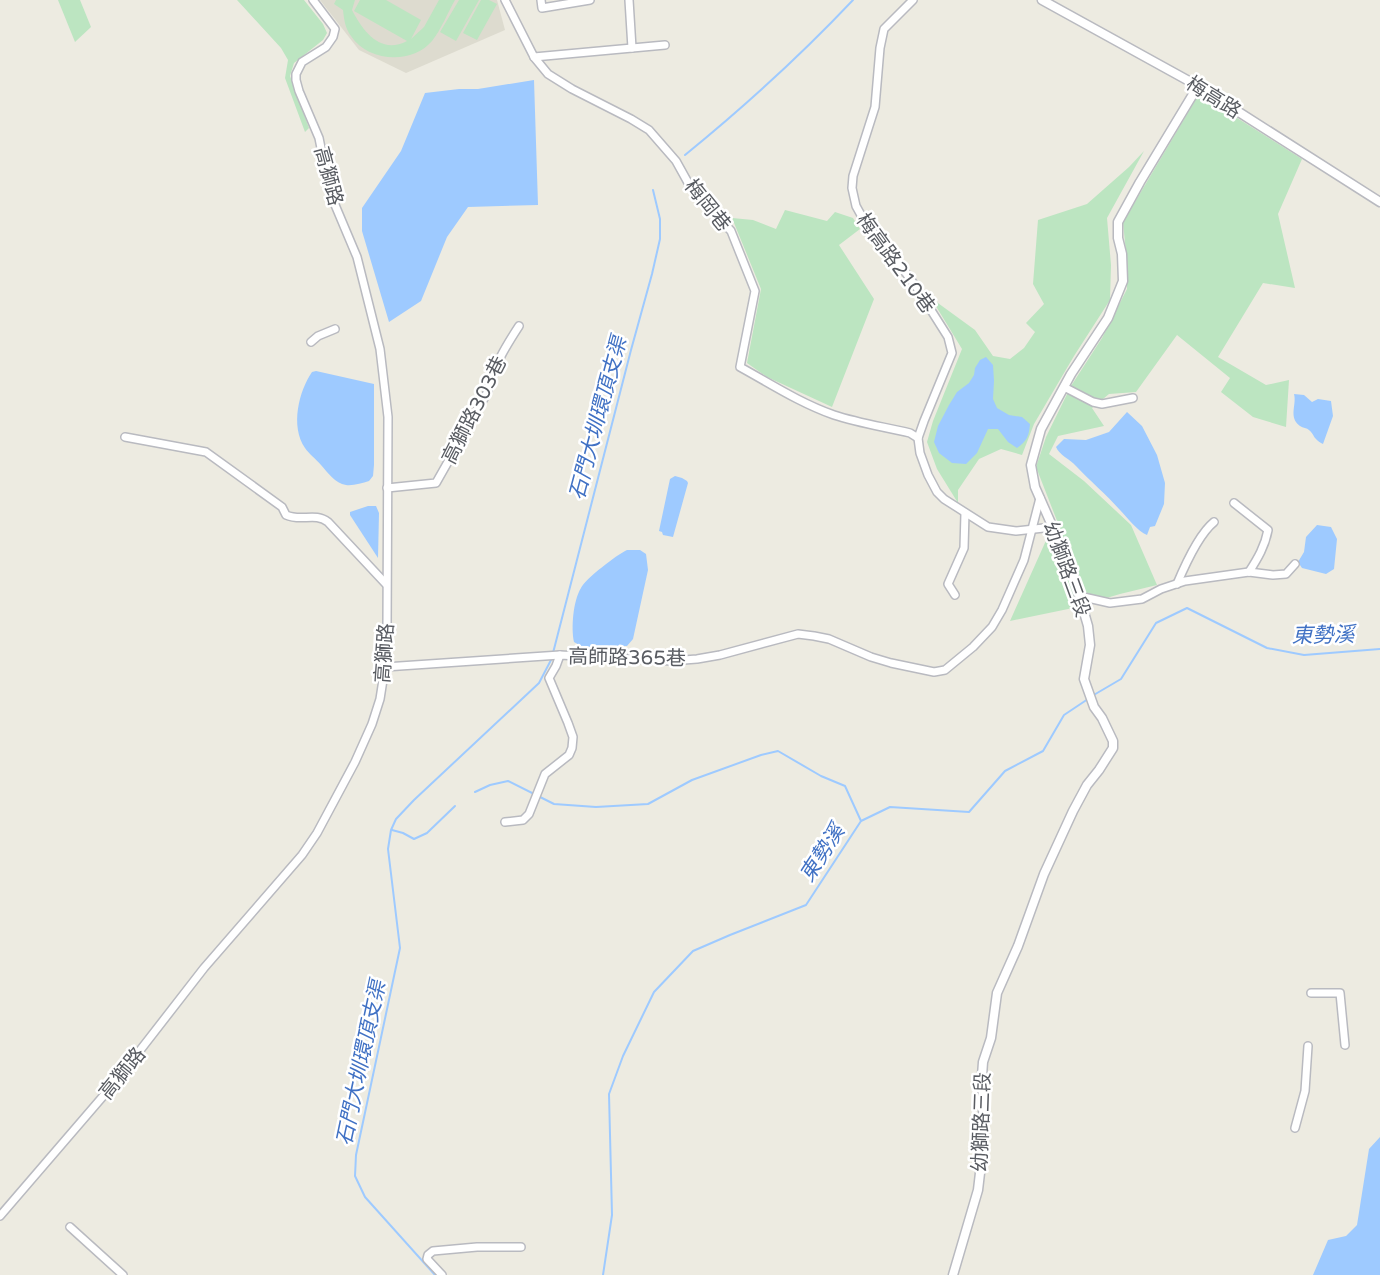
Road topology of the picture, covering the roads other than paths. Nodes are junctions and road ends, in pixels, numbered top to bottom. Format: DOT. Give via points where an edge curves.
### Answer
graph roads {
  1 [pos="313,0"];
  2 [pos="505,0"];
  3 [pos="541,0"];
  4 [pos="590,0"];
  5 [pos="629,0"];
  6 [pos="913,0"];
  7 [pos="1042,0"];
  8 [pos="665,45"];
  9 [pos="632,48"];
  10 [pos="534,57"];
  11 [pos="1198,86"];
  12 [pos="1380,202"];
  13 [pos="519,326"];
  14 [pos="335,329"];
  15 [pos="311,342"];
  16 [pos="1064,387"];
  17 [pos="1133,398"];
  18 [pos="125,437"];
  19 [pos="918,438"];
  20 [pos="387,488"];
  21 [pos="1040,497"];
  22 [pos="1234,502"];
  23 [pos="966,513"];
  24 [pos="1214,522"];
  25 [pos="1053,527"];
  26 [pos="1032,528"];
  27 [pos="1295,564"];
  28 [pos="1249,572"];
  29 [pos="386,584"];
  30 [pos="1177,584"];
  31 [pos="955,595"];
  32 [pos="1079,596"];
  33 [pos="560,656"];
  34 [pos="385,667"];
  35 [pos="505,822"];
  36 [pos="1311,993"];
  37 [pos="1345,1045"];
  38 [pos="1308,1046"];
  39 [pos="1295,1128"];
  40 [pos="0,1216"];
  41 [pos="70,1227"];
  42 [pos="521,1247"];
  43 [pos="123,1275"];
  44 [pos="442,1275"];
  45 [pos="953,1275"];
  1 -- 20 [label="street, 高獅路" via="335,29 326,47 302,62 296,81 319,138 330,193 357,258 381,349 388,417"];
  2 -- 10 [label="street, 梅岡巷"];
  3 -- 4 [label="street" via="542,8"];
  5 -- 9 [label="street"];
  6 -- 19 [label="street, 梅高路210巷" via="884,28 875,107 852,188 855,206 866,224 917,288 950,342 952,353"];
  7 -- 11 [label="street, 梅高路"];
  8 -- 9 [label="street"];
  9 -- 10 [label="street"];
  10 -- 19 [label="street, 梅岡巷" via="548,74 649,130 676,161 691,188 732,231 755,291 740,367 786,394 836,416"];
  11 -- 12 [label="street, 梅高路"];
  11 -- 16 [label="street, 幼獅路三段" via="1118,222 1123,281 1108,318"];
  13 -- 20 [label="street, 高獅路303巷" via="499,358 487,393 436,483"];
  14 -- 15 [label="street"];
  16 -- 17 [label="street" via="1102,404"];
  16 -- 21 [label="street, 幼獅路三段" via="1041,429 1031,465"];
  18 -- 29 [label="street" via="206,452 282,507 286,515 298,519 322,517"];
  19 -- 23 [label="street" via="920,453 937,492"];
  20 -- 29 [label="street, 高獅路"];
  21 -- 25 [label="street, 幼獅路三段"];
  21 -- 26 [label="street, 高師路365巷"];
  22 -- 28 [label="street" via="1268,530 1261,553"];
  23 -- 26 [label="street" via="988,527 1016,531"];
  23 -- 31 [label="street" via="963,548 948,584"];
  24 -- 30 [label="street"];
  25 -- 26 [label="street"];
  25 -- 32 [label="street, 幼獅路三段"];
  26 -- 33 [label="street, 高師路365巷" via="1024,560 992,627 945,670 901,666 829,639 798,634 697,659"];
  27 -- 28 [label="street" via="1286,574"];
  28 -- 30 [label="street"];
  29 -- 34 [label="street, 高獅路"];
  30 -- 32 [label="street" via="1142,599 1110,603"];
  32 -- 45 [label="street, 幼獅路三段" via="1090,645 1084,679 1113,748 1073,811 997,993 992,1038 983,1062 984,1139 978,1190"];
  33 -- 34 [label="street, 高師路365巷"];
  33 -- 35 [label="street" via="549,678 573,737 572,748 545,774 529,814 523,820"];
  34 -- 40 [label="street, 高獅路" via="372,724 302,855"];
  36 -- 37 [label="street" via="1340,993"];
  38 -- 39 [label="street" via="1305,1091"];
  41 -- 43 [label="street"];
  42 -- 44 [label="street" via="433,1251 427,1259"];
}
